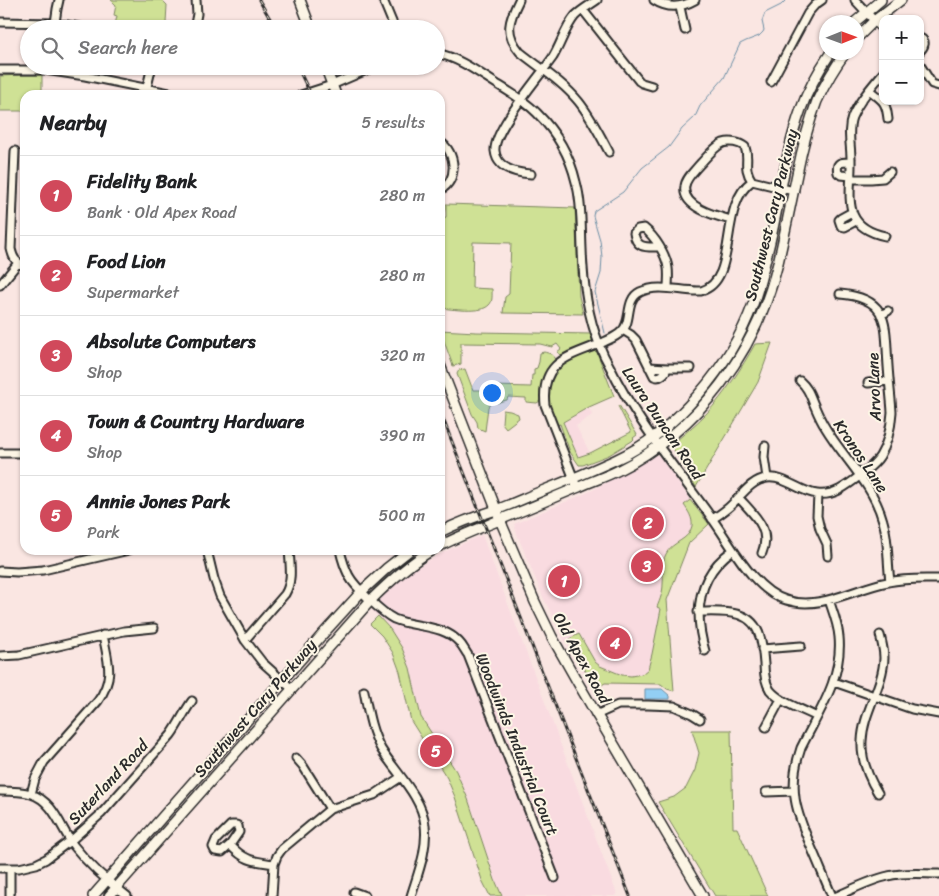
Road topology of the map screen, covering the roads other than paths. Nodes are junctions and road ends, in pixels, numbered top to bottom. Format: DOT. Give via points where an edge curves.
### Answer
graph roads {
  1 [pos="59,0"];
  2 [pos="196,0"];
  3 [pos="300,0"];
  4 [pos="383,0"];
  5 [pos="519,0"];
  6 [pos="597,0"];
  7 [pos="654,0"];
  8 [pos="694,0"];
  9 [pos="822,0"];
  10 [pos="855,0"];
  11 [pos="881,0"];
  12 [pos="901,0"];
  13 [pos="680,7"];
  14 [pos="583,10"];
  15 [pos="867,12"];
  16 [pos="863,15"];
  17 [pos="55,20"];
  18 [pos="196,20"];
  19 [pos="308,20"];
  20 [pos="391,20"];
  21 [pos="874,21"];
  22 [pos="0,22"];
  23 [pos="20,22"];
  24 [pos="879,26"];
  25 [pos="685,30"];
  26 [pos="864,31"];
  27 [pos="445,55"];
  28 [pos="826,60"];
  29 [pos="840,60"];
  30 [pos="0,70"];
  31 [pos="20,70"];
  32 [pos="543,70"];
  33 [pos="924,71"];
  34 [pos="78,75"];
  35 [pos="150,75"];
  36 [pos="328,75"];
  37 [pos="355,75"];
  38 [pos="879,78"];
  39 [pos="771,82"];
  40 [pos="332,85"];
  41 [pos="652,86"];
  42 [pos="939,86"];
  43 [pos="138,90"];
  44 [pos="146,90"];
  45 [pos="316,90"];
  46 [pos="334,90"];
  47 [pos="869,90"];
  48 [pos="521,99"];
  49 [pos="888,119"];
  50 [pos="445,145"];
  51 [pos="16,152"];
  52 [pos="609,152"];
  53 [pos="851,162"];
  54 [pos="890,172"];
  55 [pos="530,174"];
  56 [pos="851,177"];
  57 [pos="752,181"];
  58 [pos="782,187"];
  59 [pos="445,188"];
  60 [pos="794,191"];
  61 [pos="852,212"];
  62 [pos="730,220"];
  63 [pos="856,222"];
  64 [pos="885,236"];
  65 [pos="659,247"];
  66 [pos="20,264"];
  67 [pos="20,266"];
  68 [pos="0,285"];
  69 [pos="668,288"];
  70 [pos="840,294"];
  71 [pos="623,330"];
  72 [pos="599,344"];
  73 [pos="691,368"];
  74 [pos="445,379"];
  75 [pos="800,381"];
  76 [pos="889,381"];
  77 [pos="868,383"];
  78 [pos="653,437"];
  79 [pos="659,445"];
  80 [pos="765,446"];
  81 [pos="0,453"];
  82 [pos="20,453"];
  83 [pos="860,475"];
  84 [pos="767,478"];
  85 [pos="576,483"];
  86 [pos="818,494"];
  87 [pos="739,498"];
  88 [pos="497,509"];
  89 [pos="501,519"];
  90 [pos="712,519"];
  91 [pos="445,530"];
  92 [pos="445,544"];
  93 [pos="733,550"];
  94 [pos="762,553"];
  95 [pos="108,555"];
  96 [pos="208,555"];
  97 [pos="289,555"];
  98 [pos="341,555"];
  99 [pos="404,555"];
  100 [pos="424,555"];
  101 [pos="828,556"];
  102 [pos="0,571"];
  103 [pos="939,579"];
  104 [pos="890,581"];
  105 [pos="362,591"];
  106 [pos="371,600"];
  107 [pos="829,600"];
  108 [pos="698,612"];
  109 [pos="154,628"];
  110 [pos="103,635"];
  111 [pos="880,635"];
  112 [pos="244,640"];
  113 [pos="801,646"];
  114 [pos="762,649"];
  115 [pos="705,651"];
  116 [pos="0,656"];
  117 [pos="283,680"];
  118 [pos="834,682"];
  119 [pos="292,689"];
  120 [pos="364,691"];
  121 [pos="874,697"];
  122 [pos="781,699"];
  123 [pos="192,700"];
  124 [pos="939,714"];
  125 [pos="596,716"];
  126 [pos="817,717"];
  127 [pos="700,719"];
  128 [pos="766,727"];
  129 [pos="296,758"];
  130 [pos="400,777"];
  131 [pos="0,791"];
  132 [pos="794,791"];
  133 [pos="766,792"];
  134 [pos="878,793"];
  135 [pos="31,794"];
  136 [pos="330,809"];
  137 [pos="70,840"];
  138 [pos="230,845"];
  139 [pos="274,864"];
  140 [pos="0,868"];
  141 [pos="10,868"];
  142 [pos="939,874"];
  143 [pos="555,878"];
  144 [pos="108,880"];
  145 [pos="117,888"];
  146 [pos="354,892"];
  147 [pos="10,896"];
  148 [pos="93,896"];
  149 [pos="109,896"];
  150 [pos="127,896"];
  151 [pos="272,896"];
  152 [pos="365,896"];
  153 [pos="412,896"];
  154 [pos="703,896"];
  155 [pos="832,896"];
  156 [pos="836,896"];
  1 -- 17 [label="street"];
  2 -- 18 [label="street"];
  3 -- 19 [label="main road"];
  4 -- 20 [label="street"];
  5 -- 32 [label="street" via="510,21 511,38 520,52"];
  6 -- 14 [label="street"];
  7 -- 13 [label="street"];
  8 -- 13 [label="street"];
  9 -- 39 [label="street" via="808,13"];
  10 -- 15 [label="street"];
  11 -- 15 [label="main road"];
  12 -- 21 [label="main road"];
  13 -- 25 [label="street"];
  14 -- 32 [label="street" via="570,23"];
  14 -- 41 [label="street" via="639,81"];
  15 -- 16 [label="main road"];
  15 -- 21 [label="street"];
  21 -- 24 [label="street"];
  21 -- 26 [label="main road"];
  22 -- 23 [label="street"];
  27 -- 48 [label="street, Laura Duncan Road"];
  28 -- 58 [label="main road, Southwest Cary Parkway" via="802,107"];
  29 -- 60 [label="main road, Southwest Cary Parkway" via="817,102 805,138"];
  30 -- 31 [label="street"];
  32 -- 48 [label="street"];
  32 -- 52 [label="street" via="580,104"];
  33 -- 42 [label="street" via="932,84"];
  34 -- 43 [label="street"];
  35 -- 44 [label="street"];
  36 -- 40 [label="main road"];
  37 -- 40 [label="street"];
  38 -- 47 [label="street"];
  40 -- 45 [label="street"];
  40 -- 46 [label="main road"];
  47 -- 49 [label="street" via="886,106"];
  47 -- 53 [label="street" via="850,122"];
  48 -- 55 [label="street" via="496,139 495,150 503,167"];
  48 -- 72 [label="street, Laura Duncan Road" via="556,136 576,180 584,288"];
  50 -- 59 [label="street" via="451,153 452,174"];
  51 -- 66 [label="street" via="11,249"];
  53 -- 56 [label="street"];
  53 -- 56 [label="street" via="841,162 837,166 838,173"];
  54 -- 56 [label="street" via="883,178"];
  56 -- 61 [label="street"];
  57 -- 58 [label="street"];
  57 -- 62 [label="street" via="742,190"];
  57 -- 62 [label="street" via="746,170 745,147 728,142 712,151 686,183 685,192 692,203 707,213"];
  58 -- 60 [label="street"];
  58 -- 78 [label="main road, Southwest Cary Parkway" via="760,281 739,336 705,386"];
  60 -- 79 [label="main road, Southwest Cary Parkway" via="773,284 749,340 715,392"];
  61 -- 63 [label="street"];
  61 -- 63 [label="street" via="839,220 841,226"];
  62 -- 69 [label="street" via="724,263 716,282 701,291"];
  63 -- 64 [label="street" via="870,232"];
  65 -- 69 [label="street" via="667,264"];
  67 -- 68 [label="street"];
  69 -- 71 [label="street" via="646,290 634,297"];
  70 -- 76 [label="street, Arvo Lane" via="865,299 885,313"];
  71 -- 72 [label="street"];
  71 -- 73 [label="street" via="636,340 654,376 664,374 667,368"];
  72 -- 78 [label="street, Laura Duncan Road" via="625,396"];
  72 -- 85 [label="street" via="561,360 546,384 545,405"];
  74 -- 88 [label="main road, Old Apex Road"];
  75 -- 83 [label="street, Kronos Lane" via="807,387 828,432"];
  76 -- 77 [label="street"];
  76 -- 83 [label="street, Arvo Lane" via="892,412 888,439 876,462"];
  78 -- 79 [label="street, Laura Duncan Road"];
  78 -- 85 [label="main road, Southwest Cary Parkway"];
  79 -- 85 [label="main road, Southwest Cary Parkway" via="617,471"];
  79 -- 90 [label="street, Laura Duncan Road"];
  80 -- 84 [label="street"];
  81 -- 82 [label="street"];
  83 -- 86 [label="street, Arvo Lane" via="840,490"];
  83 -- 104 [label="street, Kronos Lane" via="874,497 883,521"];
  84 -- 86 [label="street" via="786,481"];
  84 -- 87 [label="street" via="754,483"];
  85 -- 88 [label="main road, Southwest Cary Parkway"];
  85 -- 89 [label="main road, Southwest Cary Parkway"];
  86 -- 101 [label="street" via="817,516 828,544"];
  87 -- 90 [label="street"];
  87 -- 94 [label="street" via="762,526 766,538"];
  88 -- 89 [label="main road, Old Apex Road"];
  88 -- 91 [label="main road, Southwest Cary Parkway"];
  89 -- 92 [label="main road, Southwest Cary Parkway"];
  89 -- 125 [label="main road, Old Apex Road" via="539,611"];
  90 -- 93 [label="street, Laura Duncan Road"];
  93 -- 107 [label="street, Laura Duncan Road" via="753,577 775,596 800,603"];
  93 -- 108 [label="street" via="710,573 703,587"];
  95 -- 102 [label="street" via="43,570"];
  96 -- 112 [label="street" via="220,596"];
  97 -- 112 [label="street" via="288,590"];
  98 -- 105 [label="street, Woodwinds Industrial Court" via="349,576"];
  99 -- 105 [label="main road, Southwest Cary Parkway"];
  100 -- 106 [label="main road, Southwest Cary Parkway"];
  103 -- 104 [label="street, Laura Duncan Road"];
  104 -- 107 [label="street, Laura Duncan Road"];
  105 -- 106 [label="street, Woodwinds Industrial Court"];
  105 -- 117 [label="main road, Southwest Cary Parkway"];
  106 -- 119 [label="main road, Southwest Cary Parkway"];
  106 -- 143 [label="street, Woodwinds Industrial Court" via="395,619 445,632 463,647"];
  107 -- 118 [label="street" via="839,639"];
  108 -- 114 [label="street" via="728,612 744,617 756,628"];
  108 -- 115 [label="street"];
  109 -- 110 [label="street"];
  110 -- 116 [label="street" via="19,655"];
  110 -- 135 [label="street" via="109,672 107,686 98,701 44,762"];
  111 -- 121 [label="street" via="883,665"];
  112 -- 117 [label="street"];
  113 -- 114 [label="street"];
  114 -- 122 [label="street" via="767,683"];
  117 -- 119 [label="street"];
  117 -- 144 [label="main road, Southwest Cary Parkway"];
  118 -- 121 [label="street"];
  118 -- 126 [label="street"];
  119 -- 145 [label="main road, Southwest Cary Parkway"];
  120 -- 130 [label="street" via="376,738"];
  121 -- 124 [label="street"];
  121 -- 134 [label="street" via="865,720 862,751 869,777"];
  122 -- 126 [label="street"];
  122 -- 128 [label="street"];
  123 -- 137 [label="street, Suterland Road" via="171,735 102,814"];
  125 -- 127 [label="street" via="618,705 648,705 674,706"];
  125 -- 154 [label="main road, Old Apex Road"];
  126 -- 132 [label="street" via="798,758"];
  129 -- 136 [label="street"];
  130 -- 136 [label="street" via="374,795"];
  130 -- 153 [label="street" via="418,803 425,824 425,850"];
  131 -- 135 [label="street"];
  132 -- 133 [label="street"];
  132 -- 155 [label="street" via="798,815"];
  135 -- 137 [label="street" via="51,808"];
  136 -- 139 [label="street" via="282,849"];
  137 -- 141 [label="street, Suterland Road" via="36,864"];
  137 -- 144 [label="street"];
  138 -- 139 [label="street" via="245,858"];
  139 -- 151 [label="street"];
  140 -- 141 [label="street, Suterland Road"];
  141 -- 147 [label="street"];
  142 -- 156 [label="street" via="889,875"];
  144 -- 145 [label="street"];
  144 -- 148 [label="main road, Southwest Cary Parkway"];
  145 -- 149 [label="main road, Southwest Cary Parkway"];
  145 -- 150 [label="street"];
  146 -- 152 [label="street"];
}
